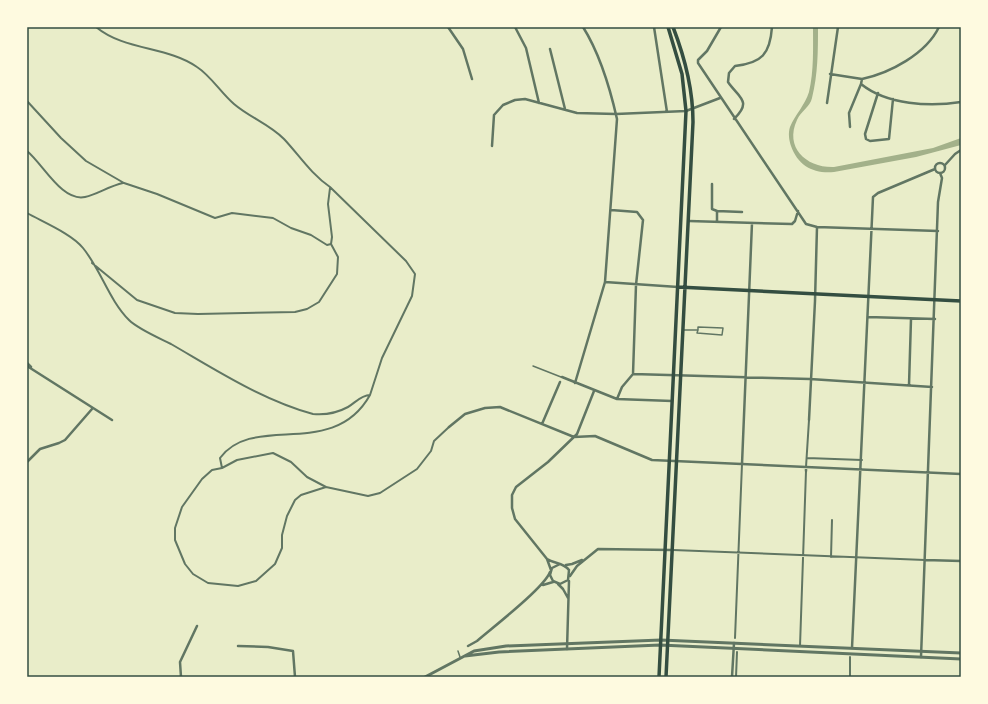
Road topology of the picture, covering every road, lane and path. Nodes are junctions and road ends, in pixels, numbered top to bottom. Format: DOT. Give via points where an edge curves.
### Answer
graph roads {
  1 [pos="96,27"];
  2 [pos="448,27"];
  3 [pos="453,27"];
  4 [pos="515,27"];
  5 [pos="583,27"];
  6 [pos="654,27"];
  7 [pos="668,27"];
  8 [pos="673,27"];
  9 [pos="721,27"];
  10 [pos="772,27"];
  11 [pos="838,27"];
  12 [pos="939,27"];
  13 [pos="450,30"];
  14 [pos="550,49"];
  15 [pos="830,74"];
  16 [pos="472,79"];
  17 [pos="862,79"];
  18 [pos="861,84"];
  19 [pos="878,93"];
  20 [pos="720,98"];
  21 [pos="893,98"];
  22 [pos="27,101"];
  23 [pos="961,102"];
  24 [pos="539,103"];
  25 [pos="827,103"];
  26 [pos="565,109"];
  27 [pos="693,110"];
  28 [pos="686,111"];
  29 [pos="667,112"];
  30 [pos="616,114"];
  31 [pos="734,119"];
  32 [pos="850,127"];
  33 [pos="492,146"];
  34 [pos="961,150"];
  35 [pos="27,151"];
  36 [pos="950,159"];
  37 [pos="942,163"];
  38 [pos="945,165"];
  39 [pos="935,169"];
  40 [pos="940,173"];
  41 [pos="124,183"];
  42 [pos="712,184"];
  43 [pos="330,187"];
  44 [pos="611,210"];
  45 [pos="717,211"];
  46 [pos="742,212"];
  47 [pos="798,212"];
  48 [pos="27,213"];
  49 [pos="689,221"];
  50 [pos="717,222"];
  51 [pos="752,223"];
  52 [pos="817,227"];
  53 [pos="872,228"];
  54 [pos="938,231"];
  55 [pos="331,244"];
  56 [pos="92,263"];
  57 [pos="605,282"];
  58 [pos="636,285"];
  59 [pos="678,287"];
  60 [pos="686,288"];
  61 [pos="750,292"];
  62 [pos="816,294"];
  63 [pos="869,296"];
  64 [pos="936,300"];
  65 [pos="961,301"];
  66 [pos="868,317"];
  67 [pos="912,318"];
  68 [pos="935,319"];
  69 [pos="684,330"];
  70 [pos="698,330"];
  71 [pos="27,363"];
  72 [pos="27,366"];
  73 [pos="533,366"];
  74 [pos="36,371"];
  75 [pos="633,374"];
  76 [pos="674,375"];
  77 [pos="682,376"];
  78 [pos="562,377"];
  79 [pos="746,378"];
  80 [pos="810,379"];
  81 [pos="560,382"];
  82 [pos="575,383"];
  83 [pos="866,383"];
  84 [pos="909,385"];
  85 [pos="932,387"];
  86 [pos="594,391"];
  87 [pos="370,395"];
  88 [pos="617,399"];
  89 [pos="672,401"];
  90 [pos="92,409"];
  91 [pos="112,420"];
  92 [pos="809,420"];
  93 [pos="542,424"];
  94 [pos="449,427"];
  95 [pos="574,437"];
  96 [pos="807,458"];
  97 [pos="862,460"];
  98 [pos="670,461"];
  99 [pos="678,461"];
  100 [pos="27,462"];
  101 [pos="742,464"];
  102 [pos="806,467"];
  103 [pos="222,468"];
  104 [pos="862,469"];
  105 [pos="806,471"];
  106 [pos="929,472"];
  107 [pos="961,474"];
  108 [pos="326,487"];
  109 [pos="832,520"];
  110 [pos="665,550"];
  111 [pos="673,550"];
  112 [pos="739,552"];
  113 [pos="803,556"];
  114 [pos="545,557"];
  115 [pos="831,557"];
  116 [pos="857,557"];
  117 [pos="584,559"];
  118 [pos="925,560"];
  119 [pos="961,561"];
  120 [pos="561,564"];
  121 [pos="550,571"];
  122 [pos="570,577"];
  123 [pos="556,583"];
  124 [pos="539,587"];
  125 [pos="568,598"];
  126 [pos="198,626"];
  127 [pos="735,638"];
  128 [pos="661,640"];
  129 [pos="668,640"];
  130 [pos="734,643"];
  131 [pos="567,644"];
  132 [pos="238,646"];
  133 [pos="468,646"];
  134 [pos="660,646"];
  135 [pos="667,646"];
  136 [pos="800,646"];
  137 [pos="734,648"];
  138 [pos="852,648"];
  139 [pos="567,649"];
  140 [pos="458,651"];
  141 [pos="800,651"];
  142 [pos="921,651"];
  143 [pos="737,652"];
  144 [pos="961,653"];
  145 [pos="462,657"];
  146 [pos="850,657"];
  147 [pos="921,657"];
  148 [pos="961,659"];
  149 [pos="181,677"];
  150 [pos="295,677"];
  151 [pos="425,677"];
  152 [pos="659,677"];
  153 [pos="666,677"];
  154 [pos="732,677"];
  155 [pos="736,677"];
  156 [pos="850,677"];
  1 -- 43 [label="street" via="112,38 158,51 198,67 233,103 282,137 318,178"];
  2 -- 13 [label="street"];
  3 -- 13 [label="street"];
  4 -- 24 [label="street" via="526,48"];
  5 -- 30 [label="street" via="598,58 612,95"];
  6 -- 29 [label="street"];
  7 -- 28 [label="main road" via="682,74"];
  8 -- 27 [label="main road" via="688,71"];
  9 -- 20 [label="street" via="707,51 698,60"];
  10 -- 31 [label="street" via="766,54 754,62 735,66 729,73 728,82 740,95 744,105"];
  11 -- 15 [label="street"];
  12 -- 17 [label="street" via="933,39 888,72"];
  13 -- 16 [label="street" via="463,49"];
  14 -- 26 [label="street"];
  15 -- 17 [label="street"];
  15 -- 25 [label="street"];
  17 -- 18 [label="street"];
  18 -- 19 [label="street"];
  18 -- 32 [label="street" via="849,113"];
  19 -- 21 [label="street"];
  19 -- 21 [label="street" via="865,134 866,139 870,141 889,139"];
  20 -- 27 [label="street"];
  20 -- 31 [label="street"];
  21 -- 23 [label="street" via="937,105"];
  22 -- 41 [label="street" via="86,161"];
  24 -- 26 [label="street"];
  24 -- 33 [label="street" via="518,99 500,107 493,118"];
  26 -- 30 [label="street" via="577,113"];
  27 -- 28 [label="street"];
  27 -- 49 [label="main road"];
  28 -- 29 [label="street"];
  28 -- 59 [label="main road"];
  29 -- 30 [label="street"];
  30 -- 44 [label="street"];
  31 -- 47 [label="street"];
  34 -- 36 [label="street"];
  35 -- 41 [label="street" via="37,159 58,187 73,196 83,198"];
  36 -- 37 [label="street"];
  36 -- 38 [label="street"];
  37 -- 38 [label="street"];
  37 -- 39 [label="street" via="936,165"];
  38 -- 40 [label="street"];
  39 -- 40 [label="street"];
  39 -- 53 [label="street" via="873,197"];
  40 -- 54 [label="street" via="942,178"];
  41 -- 55 [label="street" via="215,218 232,212 273,218 327,245"];
  42 -- 45 [label="street" via="712,209"];
  43 -- 55 [label="street"];
  43 -- 87 [label="street" via="406,261 415,274 412,296 382,358"];
  44 -- 57 [label="street"];
  44 -- 58 [label="street" via="637,212 643,220"];
  45 -- 46 [label="street"];
  45 -- 50 [label="street"];
  47 -- 51 [label="street" via="792,224"];
  47 -- 52 [label="street" via="806,224"];
  48 -- 56 [label="street" via="76,240"];
  49 -- 50 [label="street"];
  49 -- 60 [label="main road"];
  50 -- 51 [label="street"];
  51 -- 61 [label="street"];
  52 -- 53 [label="street"];
  52 -- 62 [label="street"];
  53 -- 54 [label="street"];
  53 -- 63 [label="street"];
  54 -- 64 [label="street"];
  55 -- 56 [label="street" via="338,257 338,274 319,302 295,312 175,313 137,300"];
  56 -- 87 [label="street" via="113,300 129,321 228,377 268,396 306,412 320,414 337,412 364,395"];
  57 -- 58 [label="street"];
  57 -- 82 [label="street"];
  58 -- 59 [label="street"];
  58 -- 75 [label="street"];
  59 -- 60 [label="main road"];
  59 -- 76 [label="main road"];
  60 -- 61 [label="main road"];
  60 -- 69 [label="main road"];
  61 -- 62 [label="main road"];
  61 -- 79 [label="street"];
  62 -- 63 [label="main road"];
  62 -- 80 [label="street"];
  63 -- 64 [label="main road"];
  63 -- 66 [label="street"];
  64 -- 65 [label="main road"];
  64 -- 68 [label="street"];
  66 -- 67 [label="street"];
  66 -- 83 [label="street"];
  67 -- 68 [label="street"];
  67 -- 84 [label="street"];
  68 -- 85 [label="street"];
  69 -- 70 [label="lane"];
  69 -- 77 [label="main road"];
  70 -- 70 [label="lane" via="698,327 723,328 722,334 698,333"];
  71 -- 74 [label="street"];
  72 -- 74 [label="street"];
  73 -- 78 [label="lane"];
  74 -- 90 [label="street"];
  75 -- 76 [label="street"];
  75 -- 88 [label="street"];
  76 -- 77 [label="street"];
  76 -- 89 [label="main road"];
  77 -- 79 [label="street"];
  77 -- 99 [label="main road"];
  78 -- 82 [label="street"];
  79 -- 80 [label="street"];
  79 -- 101 [label="street"];
  80 -- 83 [label="street"];
  80 -- 92 [label="street"];
  81 -- 93 [label="street"];
  82 -- 86 [label="street"];
  83 -- 84 [label="street"];
  83 -- 97 [label="street"];
  84 -- 85 [label="street"];
  85 -- 106 [label="street"];
  86 -- 88 [label="street"];
  86 -- 95 [label="street"];
  87 -- 103 [label="street" via="352,416 333,428 301,435 264,436 236,444 226,450 220,458"];
  88 -- 89 [label="street"];
  89 -- 98 [label="main road"];
  90 -- 91 [label="street"];
  90 -- 100 [label="street" via="65,440 40,449"];
  92 -- 96 [label="street"];
  93 -- 94 [label="street" via="500,407 465,414"];
  93 -- 95 [label="street"];
  94 -- 108 [label="street" via="434,441 431,451 417,469 380,493 368,496"];
  95 -- 98 [label="street" via="595,436 649,459"];
  95 -- 114 [label="street" via="516,487 512,495 515,519"];
  96 -- 97 [label="street"];
  96 -- 102 [label="street"];
  97 -- 104 [label="street"];
  98 -- 99 [label="street"];
  98 -- 110 [label="main road"];
  99 -- 101 [label="street"];
  99 -- 111 [label="main road"];
  101 -- 102 [label="street"];
  101 -- 112 [label="street"];
  102 -- 104 [label="street"];
  102 -- 105 [label="street"];
  103 -- 108 [label="street" via="236,460 273,453 291,462 307,477"];
  103 -- 108 [label="street" via="212,470 202,479 182,507 175,528 175,540 185,564 193,574 208,583 238,586 256,581 264,575 275,564 282,548 282,535 287,516 295,500 301,495"];
  104 -- 106 [label="street"];
  104 -- 116 [label="street"];
  105 -- 113 [label="street"];
  106 -- 107 [label="street"];
  106 -- 118 [label="street"];
  109 -- 115 [label="street"];
  110 -- 111 [label="street"];
  110 -- 117 [label="street" via="600,549"];
  110 -- 128 [label="main road"];
  111 -- 112 [label="street"];
  111 -- 129 [label="main road"];
  112 -- 113 [label="street"];
  112 -- 127 [label="street"];
  113 -- 115 [label="street"];
  113 -- 136 [label="street"];
  114 -- 120 [label="street" via="552,563"];
  114 -- 121 [label="street"];
  115 -- 116 [label="street"];
  116 -- 118 [label="street"];
  116 -- 138 [label="street"];
  117 -- 120 [label="street" via="572,564"];
  117 -- 122 [label="street"];
  118 -- 119 [label="street"];
  118 -- 142 [label="street"];
  120 -- 121 [label="street" via="554,566"];
  120 -- 122 [label="street" via="569,569"];
  121 -- 123 [label="street" via="551,578"];
  121 -- 124 [label="street"];
  122 -- 123 [label="street" via="564,584"];
  122 -- 125 [label="street"];
  123 -- 124 [label="street" via="547,583"];
  123 -- 125 [label="street"];
  124 -- 133 [label="street"];
  125 -- 131 [label="street"];
  126 -- 149 [label="street" via="180,662"];
  128 -- 129 [label="street"];
  128 -- 131 [label="street"];
  128 -- 134 [label="main road"];
  129 -- 130 [label="street"];
  129 -- 135 [label="main road"];
  130 -- 136 [label="street"];
  130 -- 137 [label="street"];
  131 -- 139 [label="street"];
  131 -- 145 [label="street" via="496,646 474,651"];
  132 -- 150 [label="street" via="293,651"];
  134 -- 135 [label="street"];
  134 -- 139 [label="street"];
  134 -- 152 [label="main road"];
  135 -- 137 [label="street"];
  135 -- 153 [label="main road"];
  136 -- 138 [label="street"];
  136 -- 141 [label="street"];
  137 -- 141 [label="street"];
  137 -- 154 [label="street"];
  138 -- 142 [label="street"];
  139 -- 145 [label="street" via="499,652"];
  140 -- 145 [label="lane"];
  141 -- 147 [label="street"];
  142 -- 144 [label="street"];
  142 -- 147 [label="street"];
  143 -- 155 [label="street"];
  145 -- 151 [label="street"];
  146 -- 156 [label="street"];
  147 -- 148 [label="street"];
}
